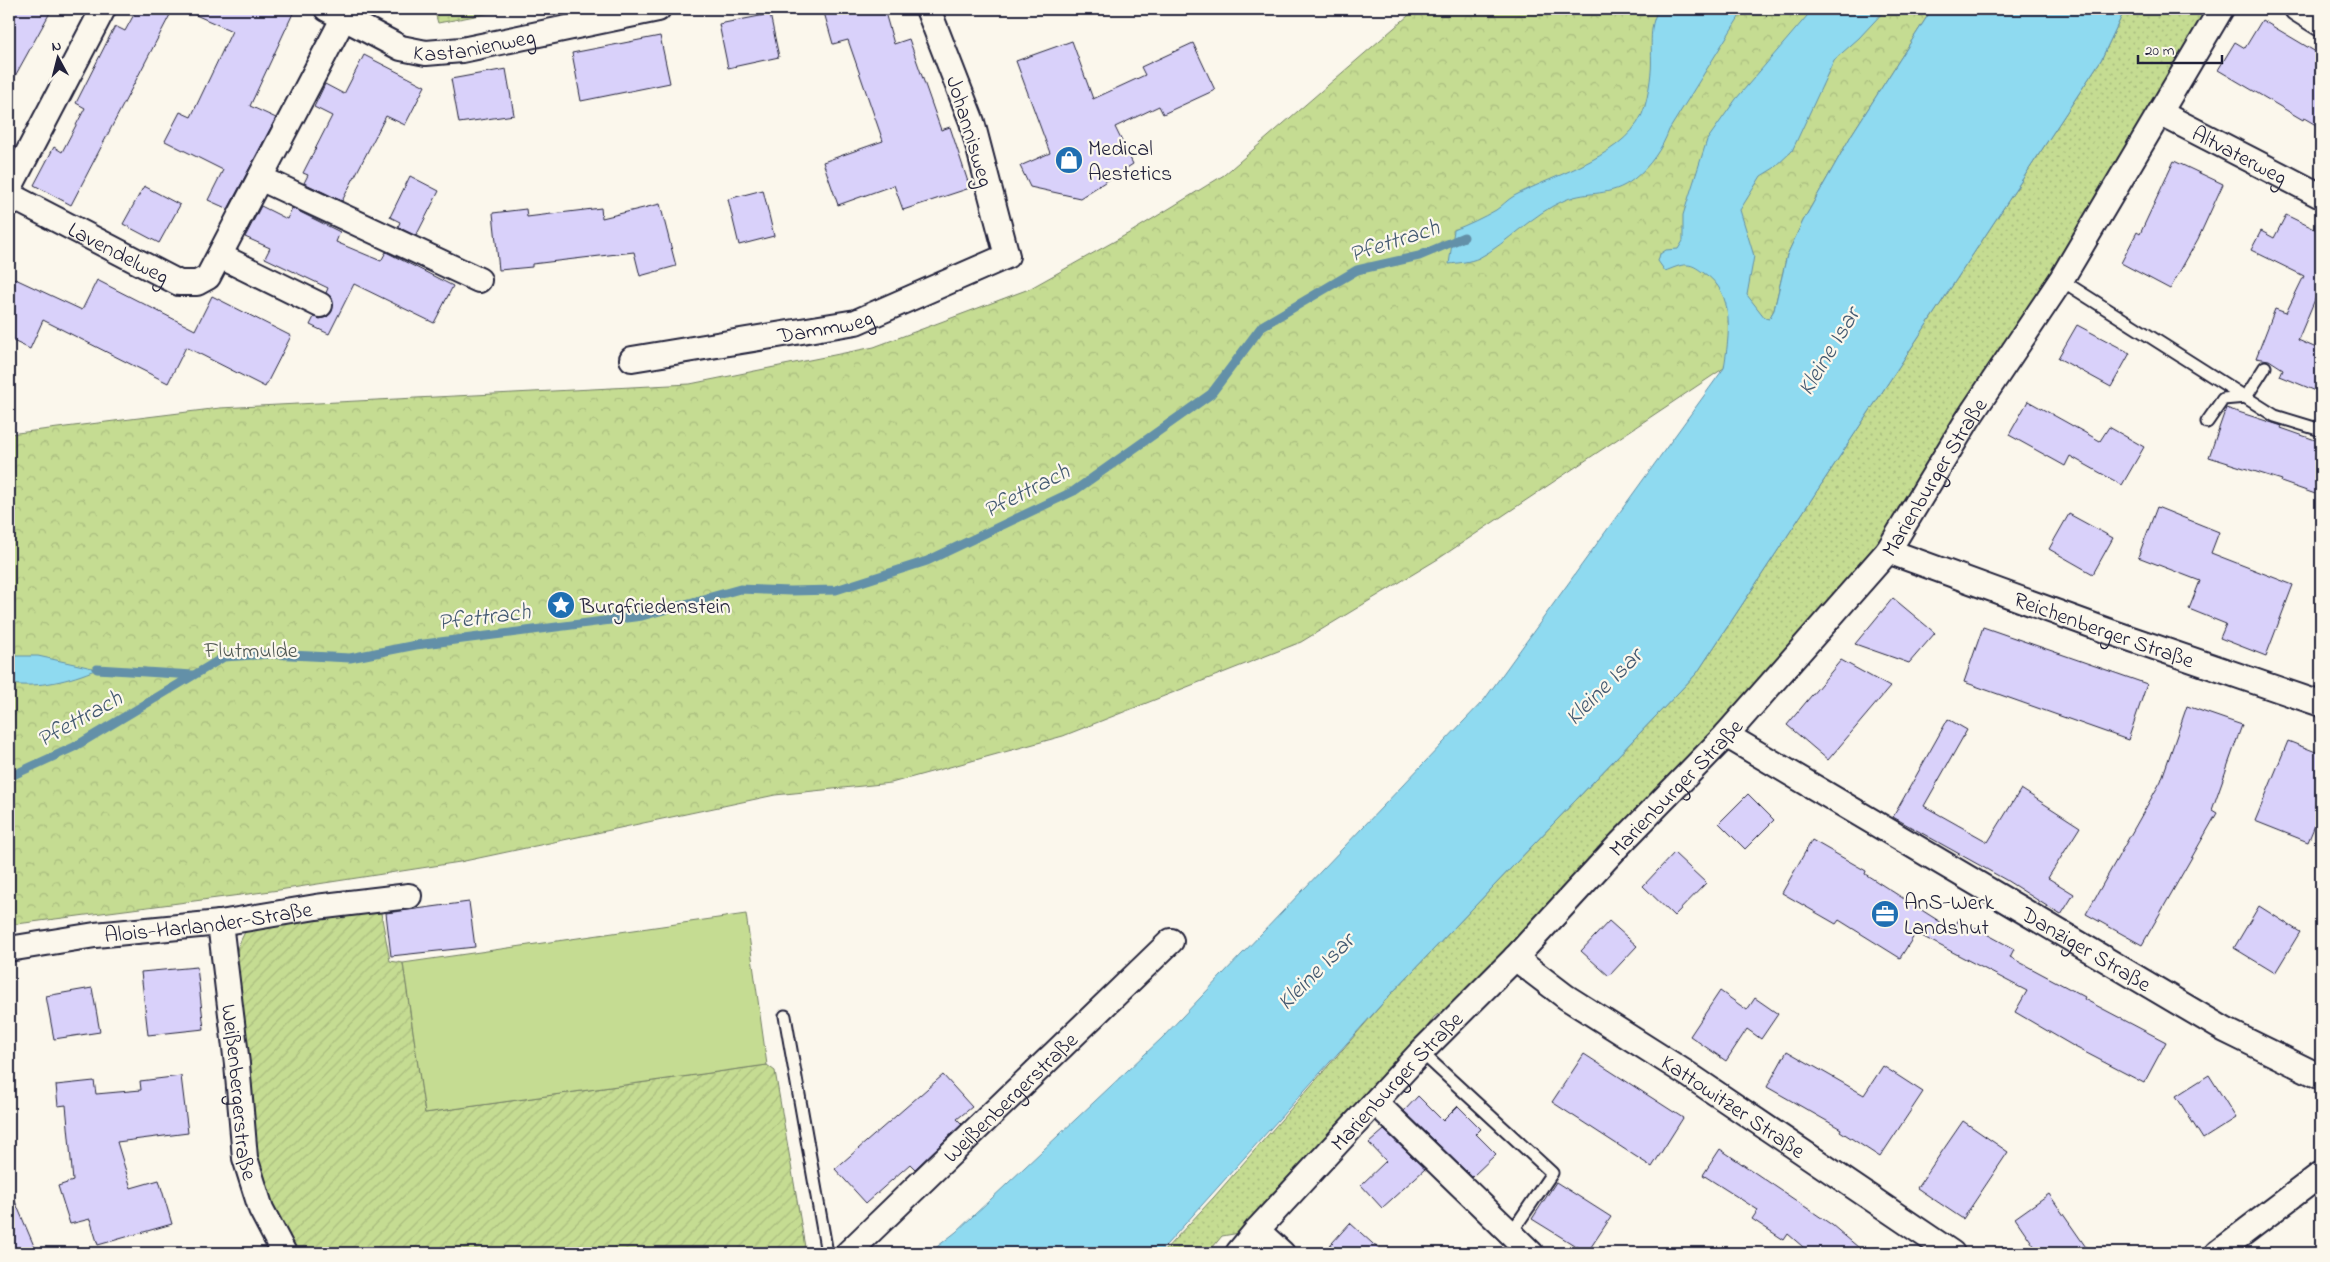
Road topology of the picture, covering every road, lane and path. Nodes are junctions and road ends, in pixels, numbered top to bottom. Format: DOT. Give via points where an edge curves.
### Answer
graph roads {
  1 [pos="103,9"];
  2 [pos="658,9"];
  3 [pos="928,9"];
  4 [pos="2221,9"];
  5 [pos="2297,9"];
  6 [pos="335,13"];
  7 [pos="2321,24"];
  8 [pos="2160,113"];
  9 [pos="260,178"];
  10 [pos="9,189"];
  11 [pos="9,195"];
  12 [pos="2321,196"];
  13 [pos="220,256"];
  14 [pos="1007,256"];
  15 [pos="479,280"];
  16 [pos="2060,280"];
  17 [pos="320,305"];
  18 [pos="632,359"];
  19 [pos="2265,367"];
  20 [pos="2246,397"];
  21 [pos="2207,422"];
  22 [pos="2321,430"];
  23 [pos="1888,551"];
  24 [pos="2321,704"];
  25 [pos="1726,735"];
  26 [pos="409,896"];
  27 [pos="220,923"];
  28 [pos="1171,941"];
  29 [pos="9,949"];
  30 [pos="1515,958"];
  31 [pos="785,1016"];
  32 [pos="1422,1052"];
  33 [pos="2321,1077"];
  34 [pos="1376,1103"];
  35 [pos="2321,1174"];
  36 [pos="1257,1230"];
  37 [pos="1511,1233"];
  38 [pos="284,1253"];
  39 [pos="826,1253"];
  40 [pos="848,1253"];
  41 [pos="1238,1253"];
  42 [pos="1282,1253"];
  43 [pos="1531,1253"];
  44 [pos="1952,1253"];
  45 [pos="2217,1253"];
  1 -- 10 [label="street"];
  2 -- 6 [label="street, Kastanienweg" via="462,50 426,53 400,48"];
  3 -- 14 [label="street, Johannisweg" via="972,122"];
  4 -- 8 [label="street, Marienburger Straße"];
  5 -- 7 [label="street"];
  6 -- 9 [label="street, Lavendelweg"];
  8 -- 12 [label="street, Altvaterweg"];
  8 -- 16 [label="street, Marienburger Straße"];
  9 -- 13 [label="street, Lavendelweg"];
  9 -- 15 [label="street"];
  11 -- 13 [label="street, Lavendelweg" via="179,284 197,283 208,277"];
  13 -- 17 [label="street"];
  14 -- 18 [label="street, Dammweg" via="856,322"];
  16 -- 20 [label="lane"];
  16 -- 23 [label="street, Marienburger Straße" via="1968,419"];
  19 -- 20 [label="lane"];
  20 -- 21 [label="lane" via="2223,399"];
  20 -- 22 [label="lane" via="2276,416"];
  23 -- 24 [label="street, Reichenberger Straße"];
  23 -- 25 [label="street, Marienburger Straße"];
  25 -- 30 [label="street, Marienburger Straße"];
  25 -- 33 [label="street, Danziger Straße" via="2226,1030"];
  26 -- 27 [label="street, Alois-Harlander-Straße"];
  27 -- 29 [label="street, Alois-Harlander-Straße"];
  27 -- 38 [label="street, Weißenbergerstraße" via="238,1064 245,1158 266,1223"];
  28 -- 40 [label="street, Weißenbergerstraße"];
  30 -- 32 [label="street, Marienburger Straße"];
  30 -- 44 [label="street, Kattowitzer Straße" via="1566,997 1689,1075"];
  31 -- 39 [label="lane"];
  32 -- 34 [label="street, Marienburger Straße"];
  32 -- 37 [label="lane" via="1552,1173"];
  34 -- 36 [label="street, Marienburger Straße"];
  34 -- 37 [label="street"];
  35 -- 45 [label="street"];
  36 -- 41 [label="street, Marienburger Straße"];
  36 -- 42 [label="street"];
  37 -- 43 [label="street"];
}
